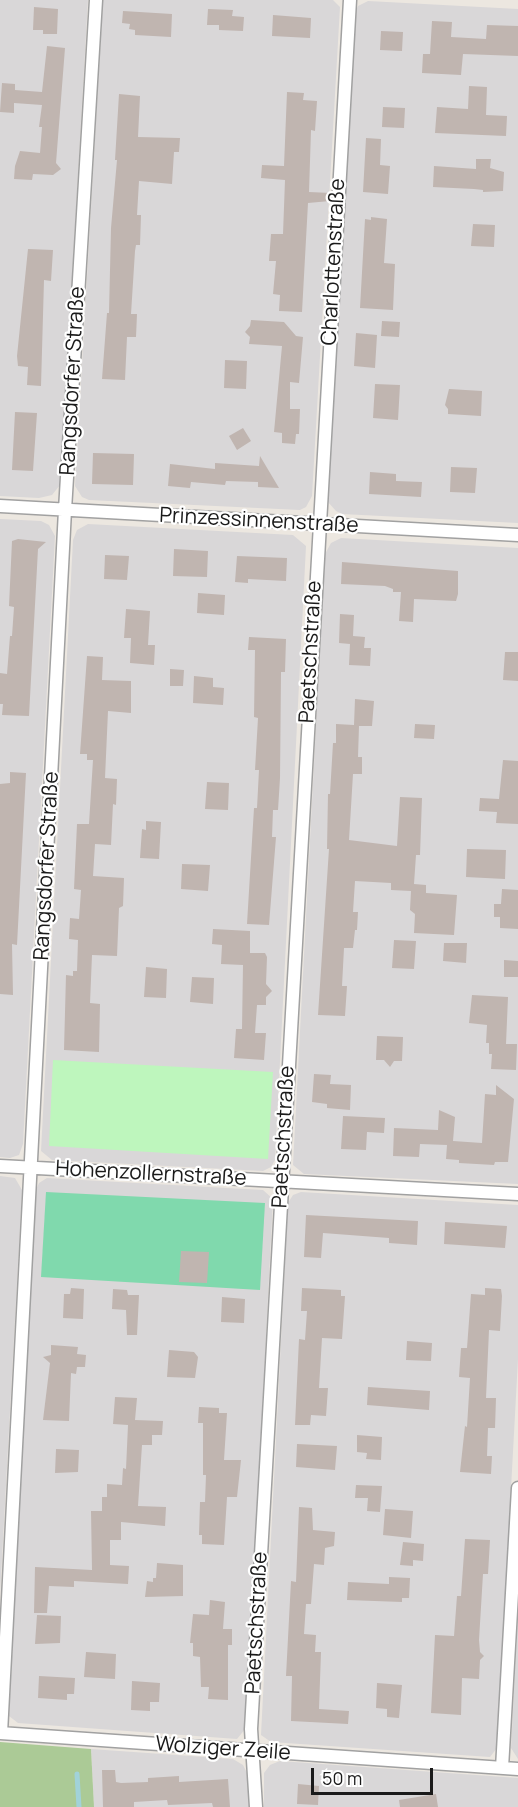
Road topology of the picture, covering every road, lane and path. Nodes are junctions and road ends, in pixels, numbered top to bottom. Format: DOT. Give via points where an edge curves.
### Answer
graph roads {
  1 [pos="96,0"];
  2 [pos="350,0"];
  3 [pos="0,506"];
  4 [pos="66,510"];
  5 [pos="318,524"];
  6 [pos="518,535"];
  7 [pos="0,1166"];
  8 [pos="30,1168"];
  9 [pos="281,1181"];
  10 [pos="518,1194"];
  11 [pos="518,1488"];
  12 [pos="0,1733"];
  13 [pos="253,1751"];
  14 [pos="502,1768"];
  15 [pos="518,1769"];
  16 [pos="256,1807"];
  1 -- 4 [label="street, Rangsdorfer Straße"];
  2 -- 5 [label="street, Charlottenstraße"];
  3 -- 4 [label="street, Prinzessinnenstraße"];
  4 -- 5 [label="street, Prinzessinnenstraße"];
  4 -- 8 [label="street, Rangsdorfer Straße"];
  5 -- 6 [label="street, Prinzessinnenstraße"];
  5 -- 9 [label="street, Paetschstraße"];
  7 -- 8 [label="street, Hohenzollernstraße"];
  8 -- 9 [label="street, Hohenzollernstraße"];
  8 -- 12 [label="street, Rangsdorfer Straße"];
  9 -- 10 [label="street, Hohenzollernstraße"];
  9 -- 13 [label="street, Paetschstraße" via="251,1729"];
  11 -- 14 [label="street"];
  12 -- 13 [label="street, Wolziger Zeile"];
  13 -- 14 [label="street, Wolziger Zeile"];
  13 -- 16 [label="street, Paetschstraße"];
  14 -- 15 [label="street, Wolziger Zeile"];
}
